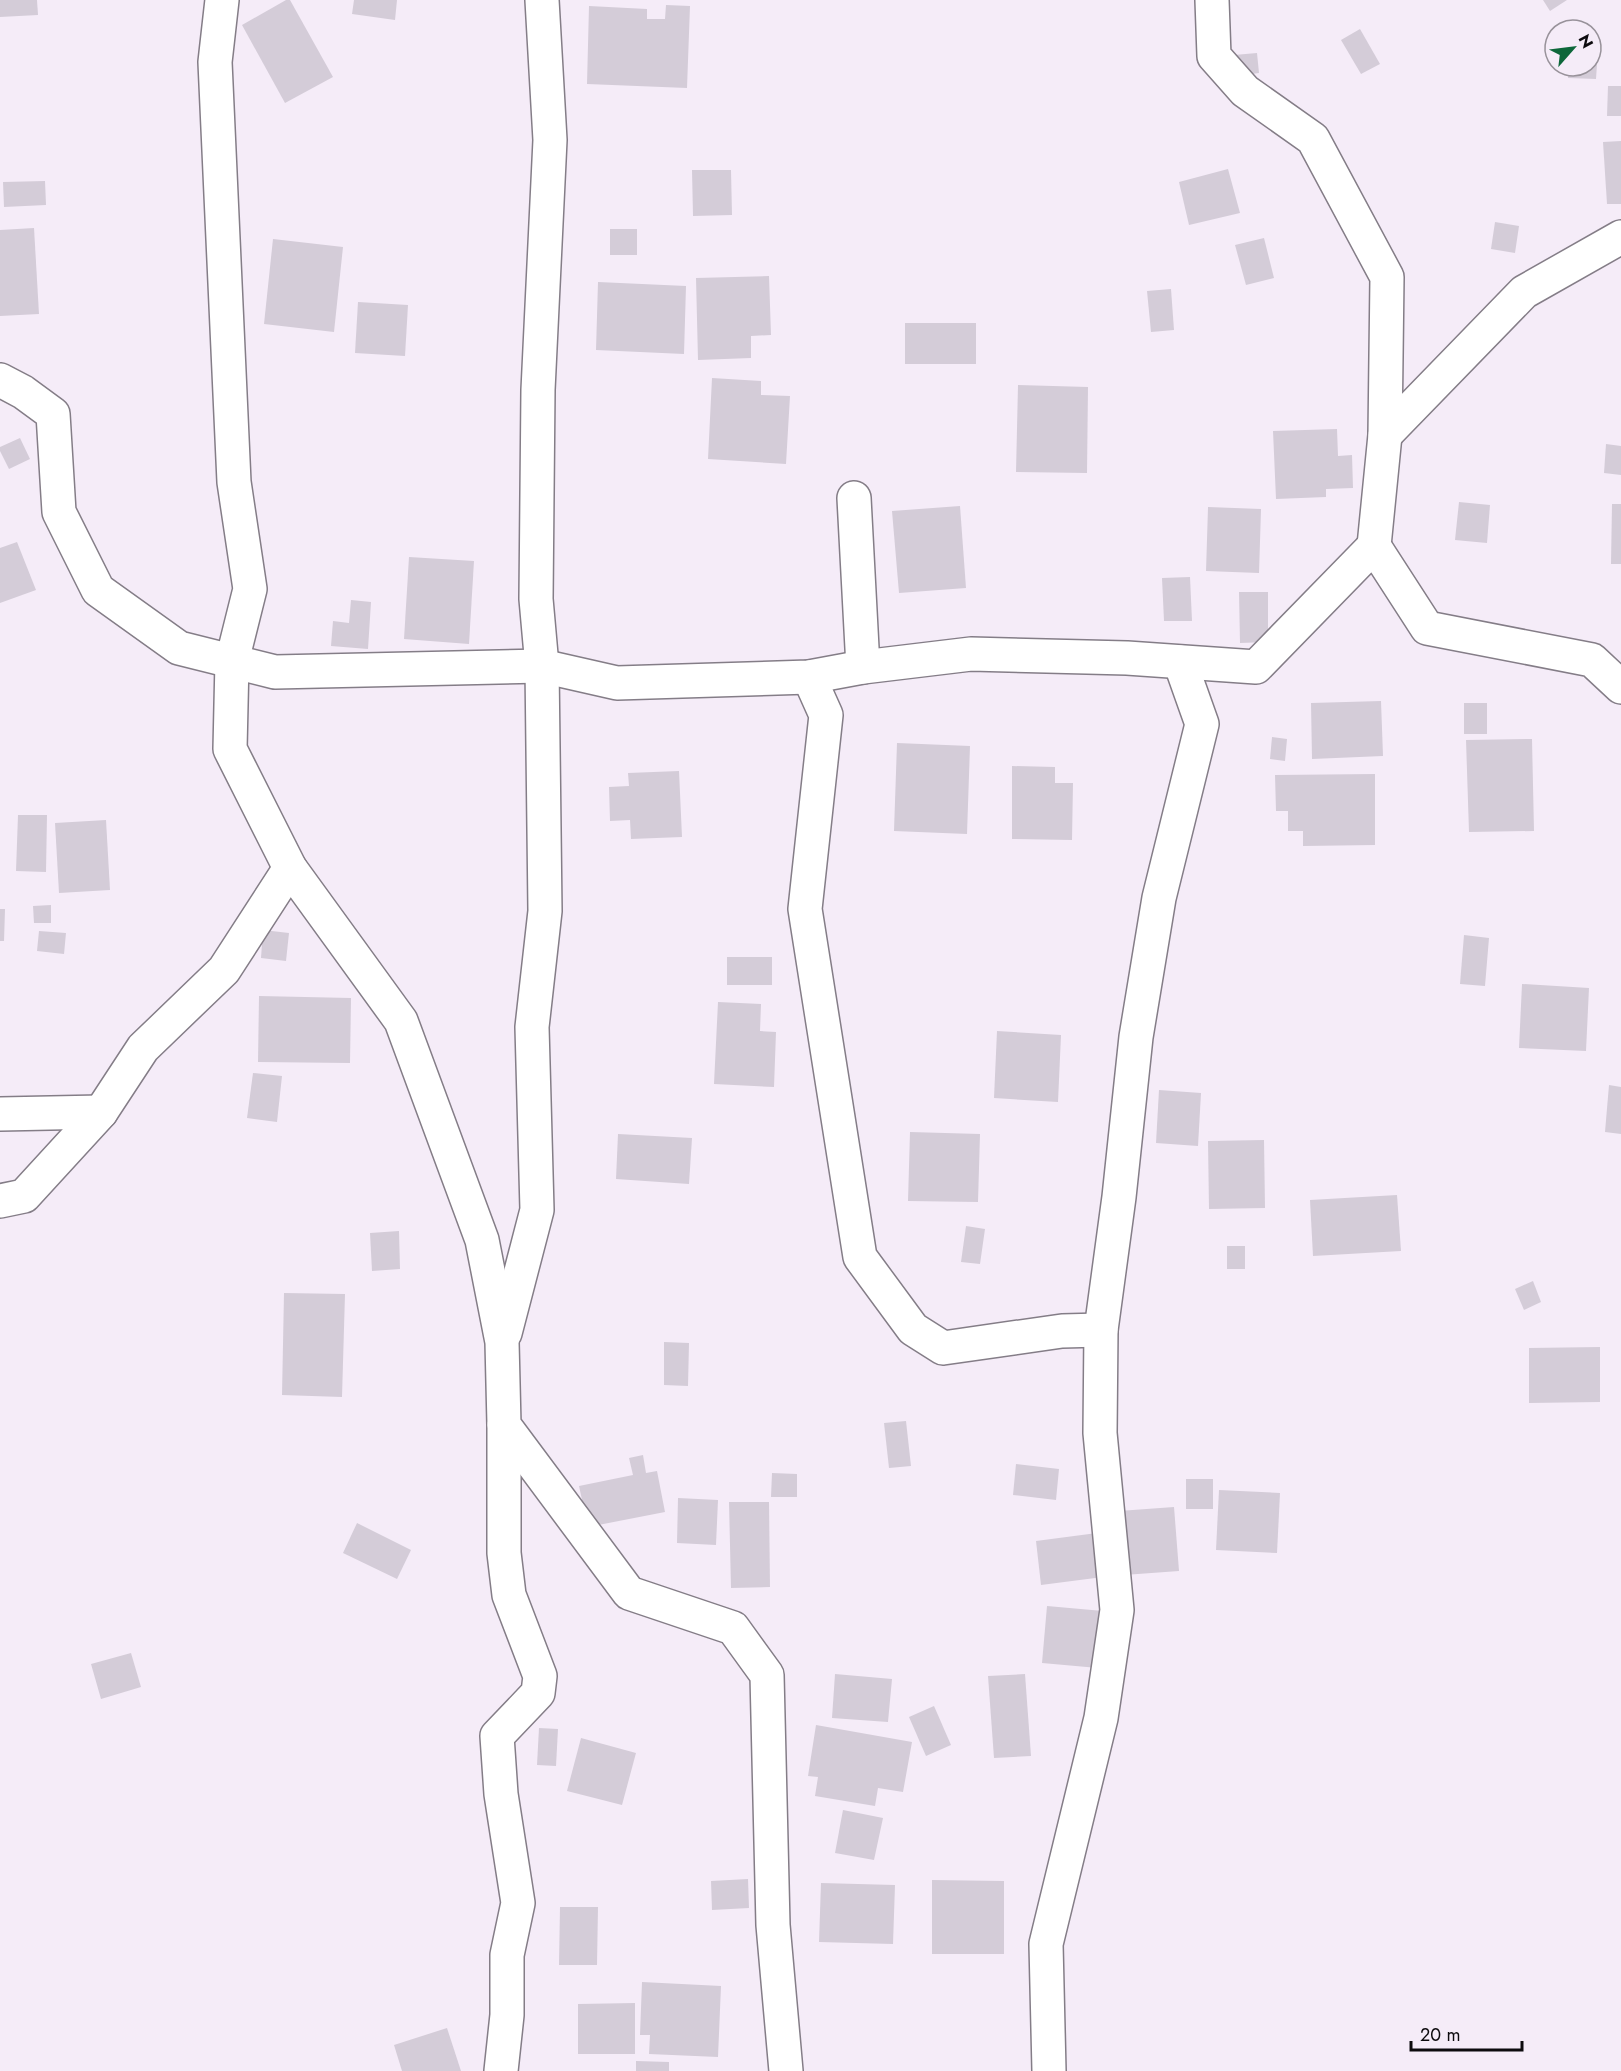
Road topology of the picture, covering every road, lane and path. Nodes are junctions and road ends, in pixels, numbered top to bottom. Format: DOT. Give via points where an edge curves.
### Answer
graph roads {
  1 [pos="222,0"];
  2 [pos="542,0"];
  3 [pos="1212,0"];
  4 [pos="1621,237"];
  5 [pos="0,380"];
  6 [pos="1385,435"];
  7 [pos="854,498"];
  8 [pos="1374,546"];
  9 [pos="232,661"];
  10 [pos="1180,662"];
  11 [pos="542,666"];
  12 [pos="863,667"];
  13 [pos="809,677"];
  14 [pos="1621,687"];
  15 [pos="290,868"];
  16 [pos="101,1112"];
  17 [pos="0,1114"];
  18 [pos="12,1199"];
  19 [pos="0,1226"];
  20 [pos="1101,1330"];
  21 [pos="502,1342"];
  22 [pos="504,1425"];
  23 [pos="501,2071"];
  24 [pos="786,2071"];
  25 [pos="1049,2071"];
  1 -- 9 [label="street" via="215,62 234,470 250,589"];
  2 -- 11 [label="street" via="550,140 538,390 536,599"];
  3 -- 6 [label="street" via="1214,56 1245,91 1313,140 1387,277"];
  4 -- 6 [label="street" via="1524,292"];
  5 -- 9 [label="street" via="53,414 59,512 98,590 179,648"];
  6 -- 8 [label="street"];
  7 -- 12 [label="street"];
  8 -- 10 [label="street" via="1256,667"];
  8 -- 14 [label="street" via="1426,628 1592,660"];
  9 -- 11 [label="street" via="275,672"];
  9 -- 15 [label="street" via="230,749"];
  10 -- 12 [label="street" via="971,654"];
  10 -- 20 [label="street" via="1202,724 1159,898 1136,1036"];
  11 -- 13 [label="street" via="616,683"];
  11 -- 21 [label="street" via="544,911 532,1027 537,1210"];
  12 -- 13 [label="street"];
  13 -- 20 [label="street" via="826,715 805,909 860,1257 913,1329 943,1348 1062,1331"];
  15 -- 16 [label="street" via="224,970 143,1048"];
  15 -- 21 [label="street" via="401,1021 482,1240"];
  16 -- 17 [label="street"];
  16 -- 18 [label="street"];
  18 -- 19 [label="street"];
  20 -- 25 [label="street" via="1100,1433 1117,1610 1101,1718 1046,1944"];
  21 -- 22 [label="street"];
  22 -- 23 [label="street" via="504,1553 509,1595 540,1676 537,1693 497,1736 501,1794 518,1904 507,1955 507,2015"];
  22 -- 24 [label="street" via="629,1593 733,1628 767,1675 773,1925"];
}
